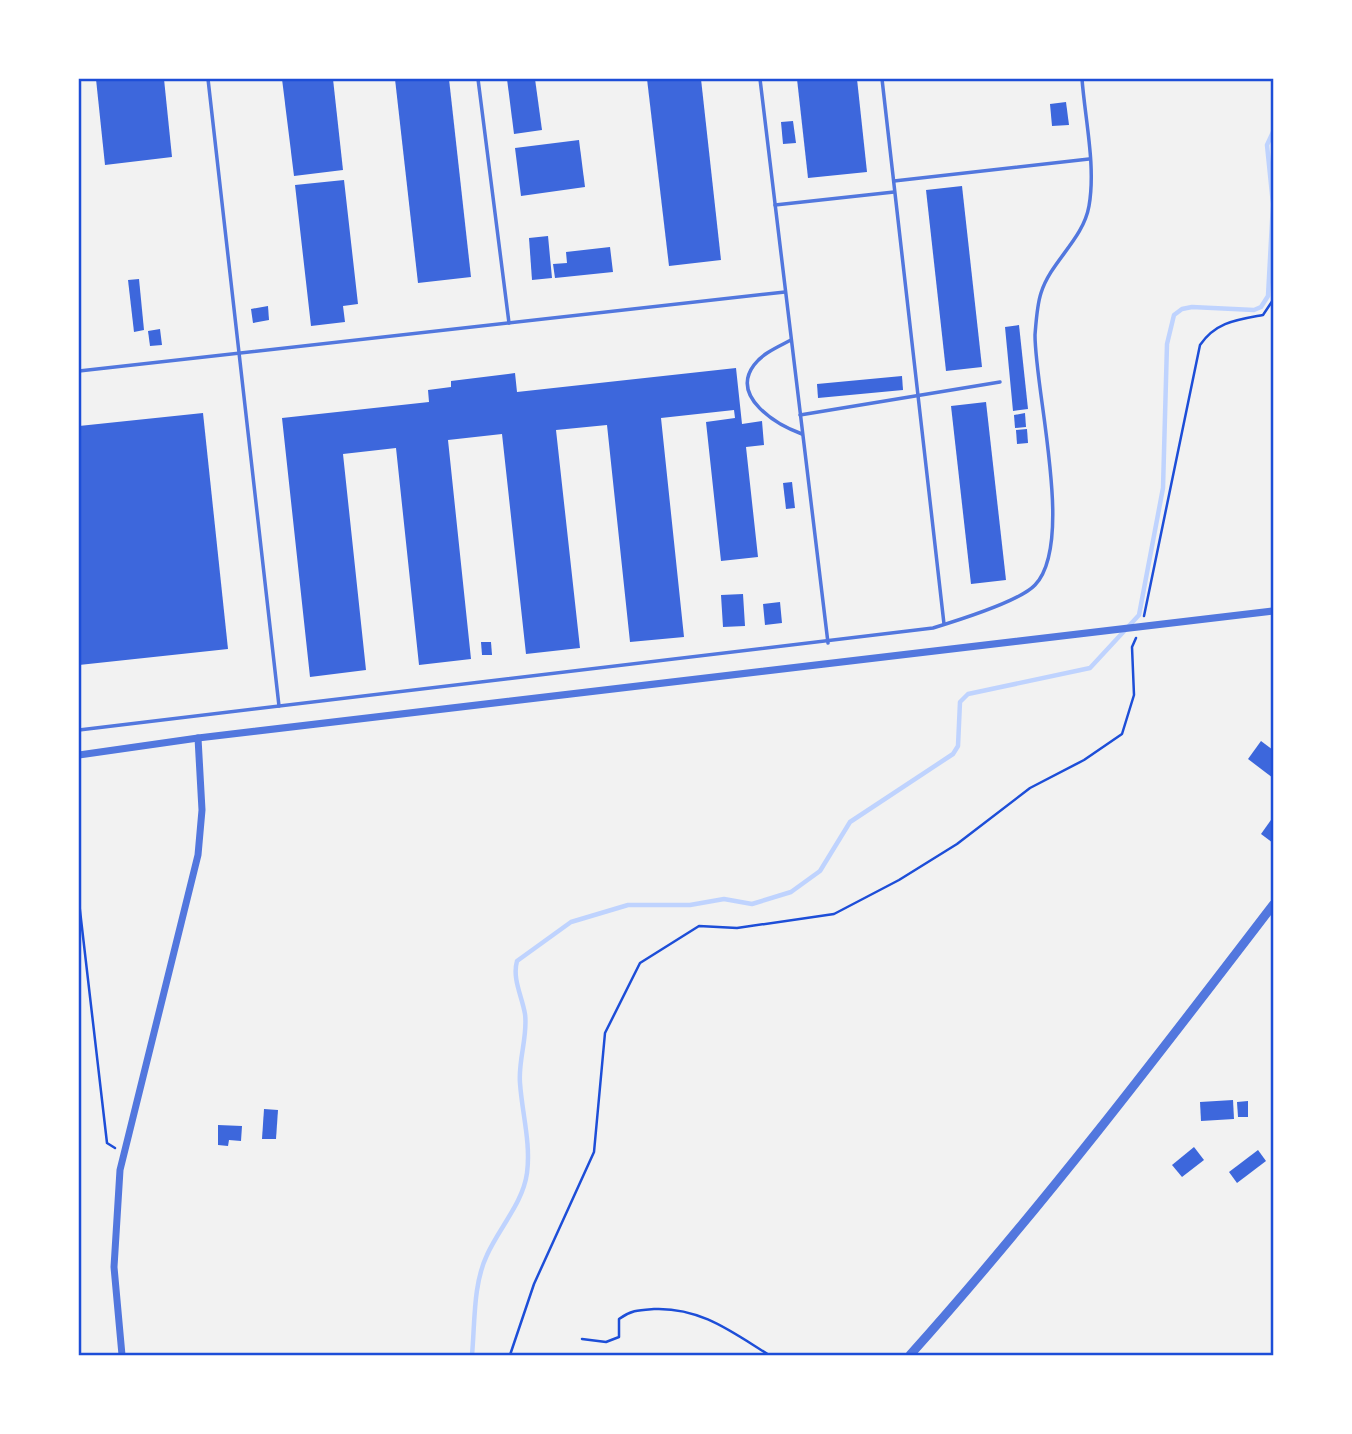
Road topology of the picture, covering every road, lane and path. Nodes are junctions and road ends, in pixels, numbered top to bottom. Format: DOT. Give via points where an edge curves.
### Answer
graph roads {
  1 [pos="208,79"];
  2 [pos="478,79"];
  3 [pos="760,79"];
  4 [pos="882,79"];
  5 [pos="1082,79"];
  6 [pos="1089,159"];
  7 [pos="894,181"];
  8 [pos="895,192"];
  9 [pos="775,205"];
  10 [pos="785,292"];
  11 [pos="1273,300"];
  12 [pos="509,323"];
  13 [pos="791,340"];
  14 [pos="240,353"];
  15 [pos="79,371"];
  16 [pos="1000,382"];
  17 [pos="918,398"];
  18 [pos="800,415"];
  19 [pos="802,434"];
  20 [pos="1273,611"];
  21 [pos="944,624"];
  22 [pos="1144,625"];
  23 [pos="1136,636"];
  24 [pos="828,643"];
  25 [pos="279,707"];
  26 [pos="79,730"];
  27 [pos="198,738"];
  28 [pos="79,755"];
  29 [pos="79,902"];
  30 [pos="1273,905"];
  31 [pos="123,1154"];
  32 [pos="582,1339"];
  33 [pos="122,1355"];
  34 [pos="510,1355"];
  35 [pos="769,1355"];
  36 [pos="910,1355"];
  1 -- 14 [label="lane"];
  2 -- 12 [label="lane"];
  3 -- 9 [label="lane"];
  4 -- 7 [label="lane"];
  5 -- 6 [label="lane"];
  6 -- 7 [label="lane"];
  6 -- 21 [label="lane" via="1089,206 1081,230 1041,293 1035,335 1053,515 1051,556 1035,586 981,613"];
  7 -- 8 [label="lane"];
  8 -- 9 [label="lane"];
  8 -- 17 [label="lane"];
  9 -- 10 [label="lane"];
  10 -- 12 [label="lane"];
  10 -- 13 [label="lane"];
  11 -- 22 [label="path" via="1263,315 1225,322 1210,331 1200,345"];
  12 -- 14 [label="lane"];
  13 -- 18 [label="lane"];
  13 -- 19 [label="lane" via="754,364 748,388 777,423"];
  14 -- 15 [label="lane"];
  14 -- 25 [label="lane"];
  16 -- 17 [label="lane"];
  17 -- 18 [label="lane"];
  17 -- 21 [label="lane"];
  18 -- 19 [label="lane"];
  19 -- 24 [label="lane"];
  20 -- 22 [label="street"];
  21 -- 24 [label="lane"];
  22 -- 27 [label="street"];
  23 -- 34 [label="path" via="1132,647 1134,695 1122,734 1030,788 957,844 834,914 737,928 699,926 640,963 605,1033 594,1152 534,1284"];
  24 -- 25 [label="lane"];
  25 -- 26 [label="lane"];
  27 -- 28 [label="street"];
  27 -- 31 [label="street" via="202,810 198,855"];
  29 -- 31 [label="path" via="107,1143"];
  30 -- 36 [label="street" via="993,1262"];
  31 -- 33 [label="street" via="114,1267"];
  32 -- 35 [label="path" via="606,1342 619,1337 619,1319 631,1310 674,1308 706,1317"];
}
